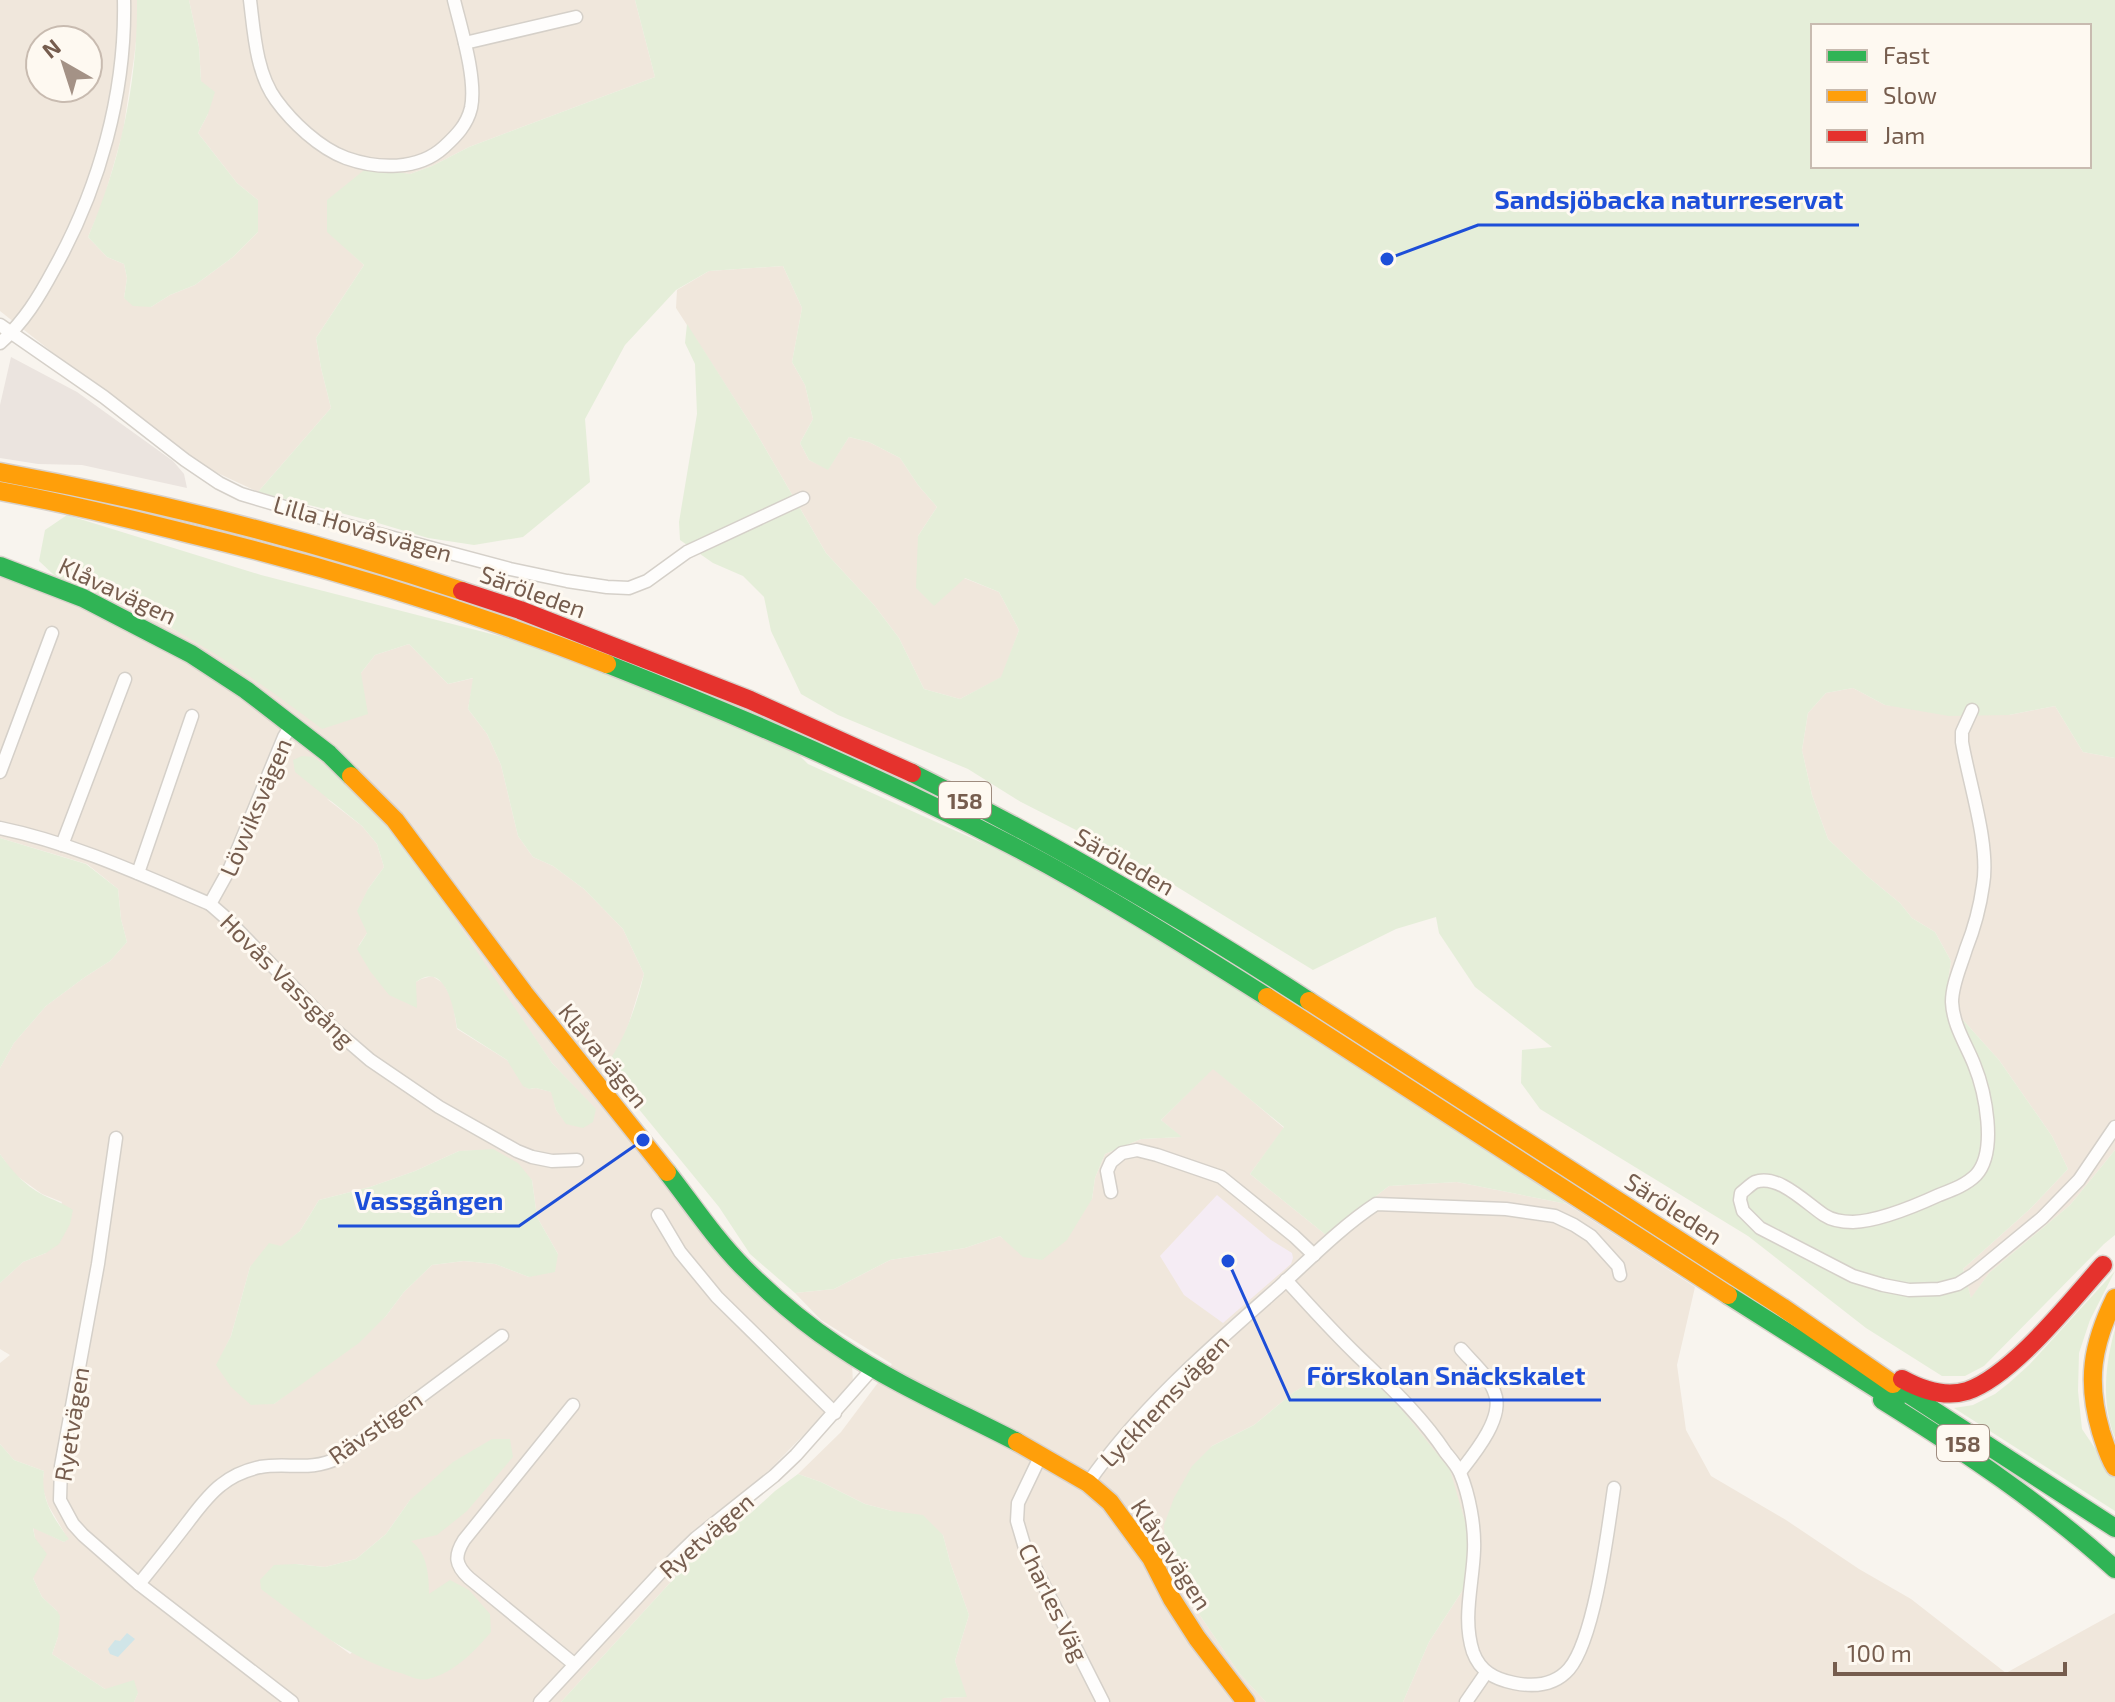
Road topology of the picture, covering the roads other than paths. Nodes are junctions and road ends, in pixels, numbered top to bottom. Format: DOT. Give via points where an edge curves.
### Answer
graph roads {
  1 [pos="124,0"];
  2 [pos="250,0"];
  3 [pos="454,0"];
  4 [pos="576,17"];
  5 [pos="465,43"];
  6 [pos="6,329"];
  7 [pos="0,343"];
  8 [pos="0,472"];
  9 [pos="0,491"];
  10 [pos="803,498"];
  11 [pos="0,566"];
  12 [pos="52,633"];
  13 [pos="125,679"];
  14 [pos="1972,710"];
  15 [pos="192,716"];
  16 [pos="292,724"];
  17 [pos="0,772"];
  18 [pos="0,828"];
  19 [pos="62,845"];
  20 [pos="138,873"];
  21 [pos="210,904"];
  22 [pos="2115,1127"];
  23 [pos="116,1138"];
  24 [pos="577,1160"];
  25 [pos="1111,1192"];
  26 [pos="658,1215"];
  27 [pos="1314,1255"];
  28 [pos="2109,1259"];
  29 [pos="1620,1275"];
  30 [pos="1286,1280"];
  31 [pos="2115,1298"];
  32 [pos="502,1336"];
  33 [pos="1832,1340"];
  34 [pos="1810,1347"];
  35 [pos="1461,1349"];
  36 [pos="873,1368"];
  37 [pos="573,1405"];
  38 [pos="835,1413"];
  39 [pos="1041,1455"];
  40 [pos="2115,1467"];
  41 [pos="1460,1472"];
  42 [pos="1088,1483"];
  43 [pos="1614,1488"];
  44 [pos="2115,1528"];
  45 [pos="2115,1540"];
  46 [pos="2115,1569"];
  47 [pos="139,1584"];
  48 [pos="574,1664"];
  49 [pos="1486,1673"];
  50 [pos="292,1702"];
  51 [pos="540,1702"];
  52 [pos="1103,1702"];
  53 [pos="1246,1702"];
  54 [pos="1466,1702"];
  1 -- 6 [label="street" via="118,80 88,198 33,306"];
  2 -- 5 [label="street" via="258,55 274,97 321,143 345,157 373,163 408,166 424,160 466,123 472,98"];
  3 -- 5 [label="street"];
  4 -- 5 [label="street"];
  6 -- 7 [label="street"];
  6 -- 10 [label="street, Lilla Hovåsvägen" via="185,460 241,494 510,569 629,588 687,552"];
  8 -- 33 [label="main road, Säröleden / 158" via="179,509 385,565 520,610 750,700 904,769 1128,889 1255,966"];
  9 -- 34 [label="main road, Säröleden / 158" via="245,547 429,600 737,715 885,783 1036,859 1192,950"];
  11 -- 16 [label="main road, Klåvavägen" via="83,598 163,638"];
  12 -- 17 [label="street"];
  13 -- 19 [label="street"];
  14 -- 22 [label="street" via="1962,732 1985,876 1952,999 1986,1102 1982,1166 1965,1184 1866,1221 1825,1216 1789,1189 1767,1181 1741,1193 1741,1206 1760,1228 1853,1276 1909,1290 1939,1289 1974,1274 2042,1218 2079,1180"];
  15 -- 20 [label="street"];
  16 -- 21 [label="street, Lövviksvägen"];
  16 -- 36 [label="main road, Klåvavägen" via="395,820 722,1243 804,1321"];
  18 -- 19 [label="street, Lövviksvägen"];
  19 -- 20 [label="street, Lövviksvägen"];
  20 -- 21 [label="street, Lövviksvägen"];
  21 -- 24 [label="street, Hovås Vassgång" via="377,1065 517,1151 543,1160"];
  23 -- 47 [label="street, Ryetvägen" via="61,1466 60,1500 83,1535"];
  25 -- 27 [label="street" via="1107,1171 1122,1153 1157,1155 1221,1177"];
  26 -- 38 [label="street" via="717,1297"];
  27 -- 29 [label="street, Lyckhemsvägen" via="1376,1204 1506,1209 1555,1216 1574,1225 1603,1249"];
  27 -- 30 [label="street, Lyckhemsvägen"];
  28 -- 33 [label="main road, 158" via="2017,1358 1970,1391 1936,1393 1913,1385"];
  30 -- 41 [label="street" via="1413,1409"];
  30 -- 42 [label="street, Lyckhemsvägen" via="1150,1408"];
  31 -- 40 [label="main road" via="2099,1336 2091,1393"];
  32 -- 47 [label="street, Rävstigen" via="338,1458 314,1466 250,1469 220,1485"];
  33 -- 44 [label="main road, Säröleden / 158"];
  34 -- 45 [label="main road, Säröleden / 158"];
  34 -- 46 [label="main road, 158" via="1833,1368 2043,1507"];
  35 -- 41 [label="street" via="1491,1386 1497,1402 1488,1431"];
  36 -- 38 [label="street, Ryetvägen"];
  36 -- 39 [label="main road, Klåvavägen"];
  37 -- 48 [label="street" via="464,1540 457,1560 469,1578"];
  38 -- 48 [label="street, Ryetvägen" via="774,1476 696,1538"];
  39 -- 42 [label="main road, Klåvavägen"];
  39 -- 52 [label="street, Charles Väg" via="1018,1503 1017,1521 1025,1548"];
  41 -- 49 [label="street" via="1474,1533 1469,1633"];
  42 -- 53 [label="main road, Klåvavägen" via="1130,1527 1197,1638"];
  43 -- 49 [label="street" via="1591,1613 1568,1671 1535,1685"];
  47 -- 50 [label="street, Ryetvägen"];
  48 -- 51 [label="street, Ryetvägen"];
  49 -- 54 [label="street"];
}
